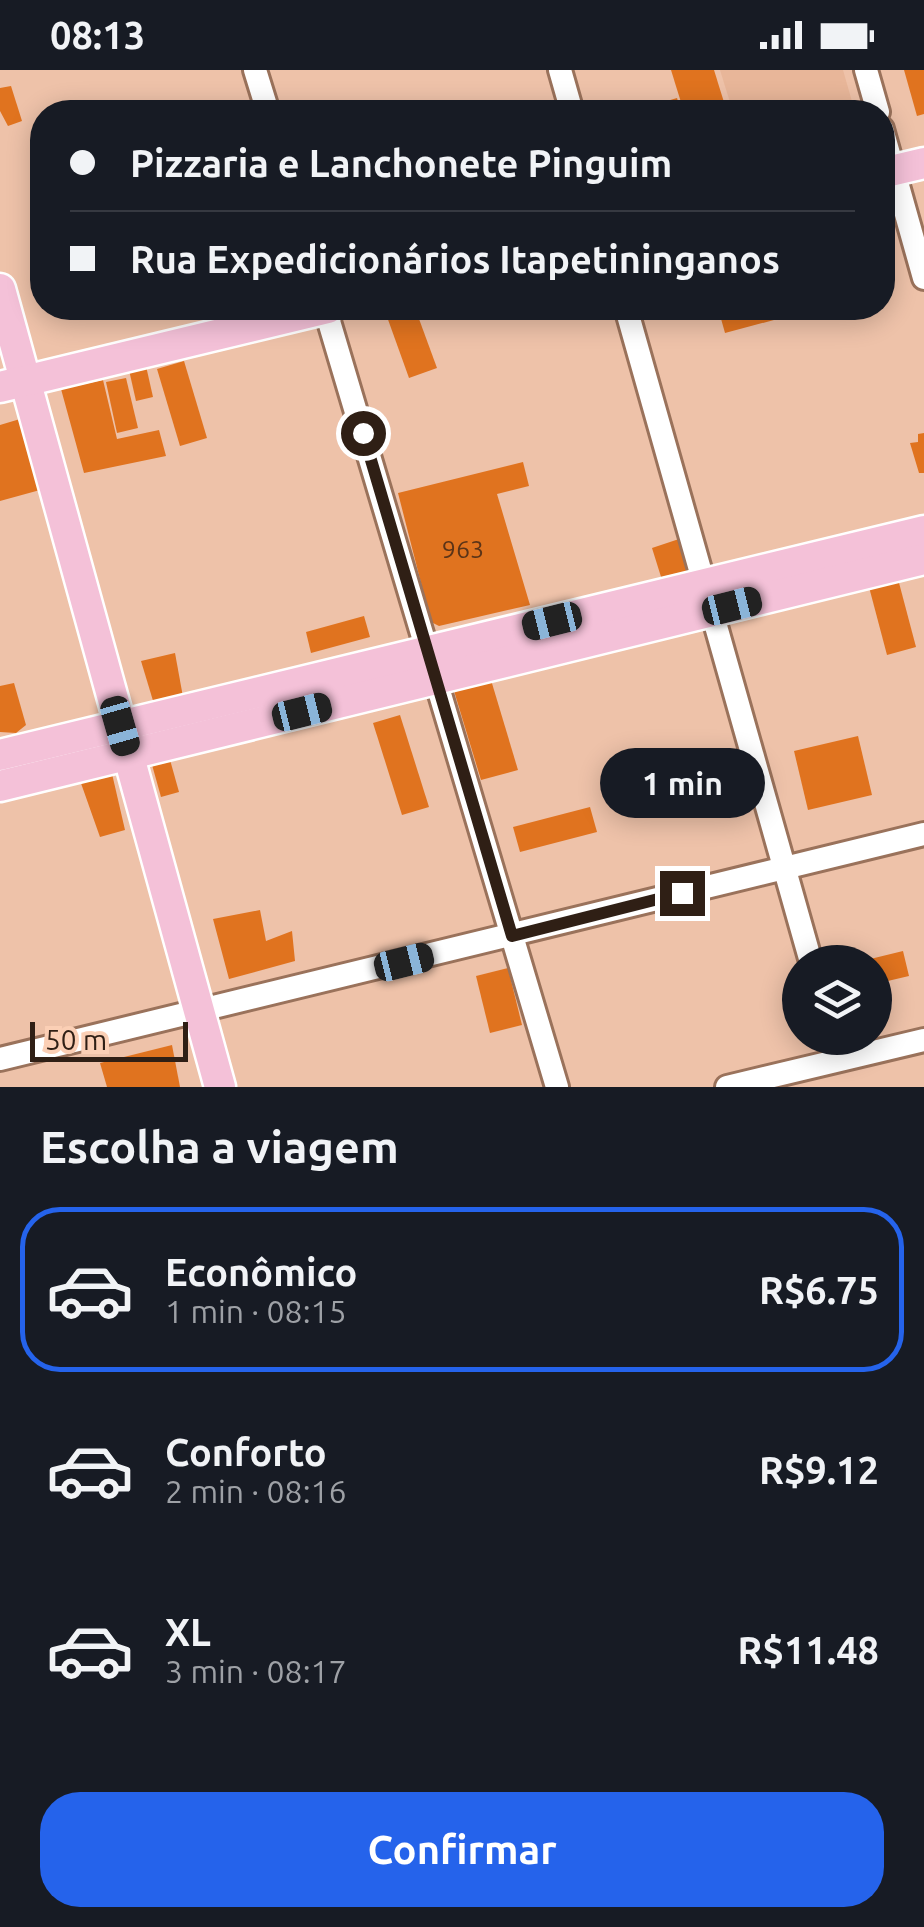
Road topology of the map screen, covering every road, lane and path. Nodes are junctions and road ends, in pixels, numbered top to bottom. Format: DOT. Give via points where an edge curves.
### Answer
graph roads {
  1 [pos="256,70"];
  2 [pos="560,70"];
  3 [pos="866,70"];
  4 [pos="265,100"];
  5 [pos="569,100"];
  6 [pos="875,100"];
  7 [pos="924,163"];
  8 [pos="895,170"];
  9 [pos="895,193"];
  10 [pos="924,278"];
  11 [pos="0,289"];
  12 [pos="276,320"];
  13 [pos="330,320"];
  14 [pos="629,320"];
  15 [pos="13,383"];
  16 [pos="924,530"];
  17 [pos="924,559"];
  18 [pos="705,598"];
  19 [pos="431,665"];
  20 [pos="124,740"];
  21 [pos="0,755"];
  22 [pos="0,786"];
  23 [pos="924,834"];
  24 [pos="784,867"];
  25 [pos="512,936"];
  26 [pos="806,945"];
  27 [pos="200,1012"];
  28 [pos="924,1040"];
  29 [pos="836,1055"];
  30 [pos="0,1059"];
  31 [pos="838,1061"];
  32 [pos="220,1087"];
  33 [pos="556,1087"];
  34 [pos="727,1087"];
  1 -- 4 [label="street"];
  2 -- 5 [label="street"];
  3 -- 6 [label="street"];
  7 -- 8 [label="main road"];
  9 -- 10 [label="street"];
  11 -- 15 [label="main road"];
  12 -- 15 [label="main road"];
  13 -- 19 [label="street"];
  14 -- 18 [label="street"];
  15 -- 20 [label="main road"];
  16 -- 18 [label="main road"];
  17 -- 18 [label="main road"];
  18 -- 19 [label="main road"];
  18 -- 24 [label="street"];
  19 -- 20 [label="main road"];
  19 -- 25 [label="street"];
  20 -- 21 [label="main road"];
  20 -- 22 [label="main road"];
  20 -- 27 [label="main road"];
  23 -- 24 [label="street"];
  24 -- 25 [label="street"];
  24 -- 26 [label="street"];
  25 -- 27 [label="street"];
  25 -- 33 [label="street"];
  27 -- 30 [label="street"];
  27 -- 32 [label="main road"];
  28 -- 31 [label="street"];
  29 -- 31 [label="street"];
  31 -- 34 [label="street"];
}
